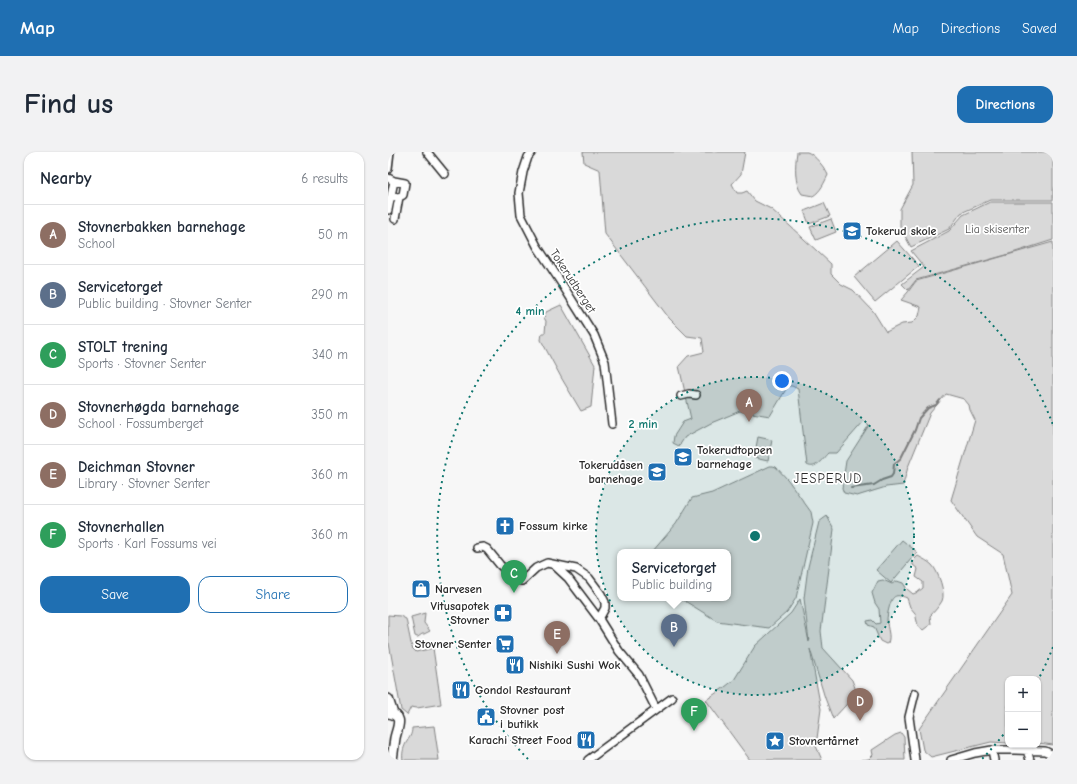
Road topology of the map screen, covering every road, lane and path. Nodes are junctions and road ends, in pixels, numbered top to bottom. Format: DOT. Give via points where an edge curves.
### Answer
graph roads {
  1 [pos="390,152"];
  2 [pos="427,152"];
  3 [pos="532,152"];
  4 [pos="388,169"];
  5 [pos="445,174"];
  6 [pos="391,180"];
  7 [pos="395,196"];
  8 [pos="388,210"];
  9 [pos="395,219"];
  10 [pos="696,395"];
  11 [pos="681,396"];
  12 [pos="612,424"];
  13 [pos="477,548"];
  14 [pos="553,564"];
  15 [pos="599,619"];
  16 [pos="915,693"];
  17 [pos="672,698"];
  18 [pos="388,699"];
  19 [pos="656,709"];
  20 [pos="391,714"];
  21 [pos="397,731"];
  22 [pos="388,735"];
  23 [pos="992,750"];
  24 [pos="1027,750"];
  25 [pos="388,752"];
  26 [pos="1053,755"];
  27 [pos="392,760"];
  28 [pos="588,760"];
  29 [pos="915,760"];
  30 [pos="951,760"];
  31 [pos="994,760"];
  32 [pos="1030,760"];
  1 -- 4 [label="street"];
  2 -- 5 [label="street"];
  3 -- 12 [label="street, Tokerudberget" via="523,172 519,193 522,215 537,246 594,335 605,362"];
  6 -- 7 [label="street"];
  6 -- 7 [label="street" via="405,183 403,195"];
  7 -- 8 [label="street"];
  7 -- 9 [label="street"];
  10 -- 11 [label="street"];
  13 -- 14 [label="street" via="487,549 514,578 522,581 536,568 547,563"];
  14 -- 15 [label="street" via="568,578"];
  14 -- 15 [label="street" via="576,569 589,578 605,602"];
  15 -- 19 [label="street" via="619,651 639,675"];
  16 -- 29 [label="street" via="909,717"];
  17 -- 19 [label="street"];
  18 -- 20 [label="street"];
  19 -- 28 [label="street"];
  20 -- 21 [label="street" via="399,721"];
  21 -- 22 [label="street"];
  21 -- 27 [label="street"];
  23 -- 24 [label="street"];
  23 -- 30 [label="street"];
  23 -- 31 [label="street"];
  24 -- 26 [label="street" via="1045,751"];
  24 -- 32 [label="street"];
  25 -- 27 [label="street"];
}
